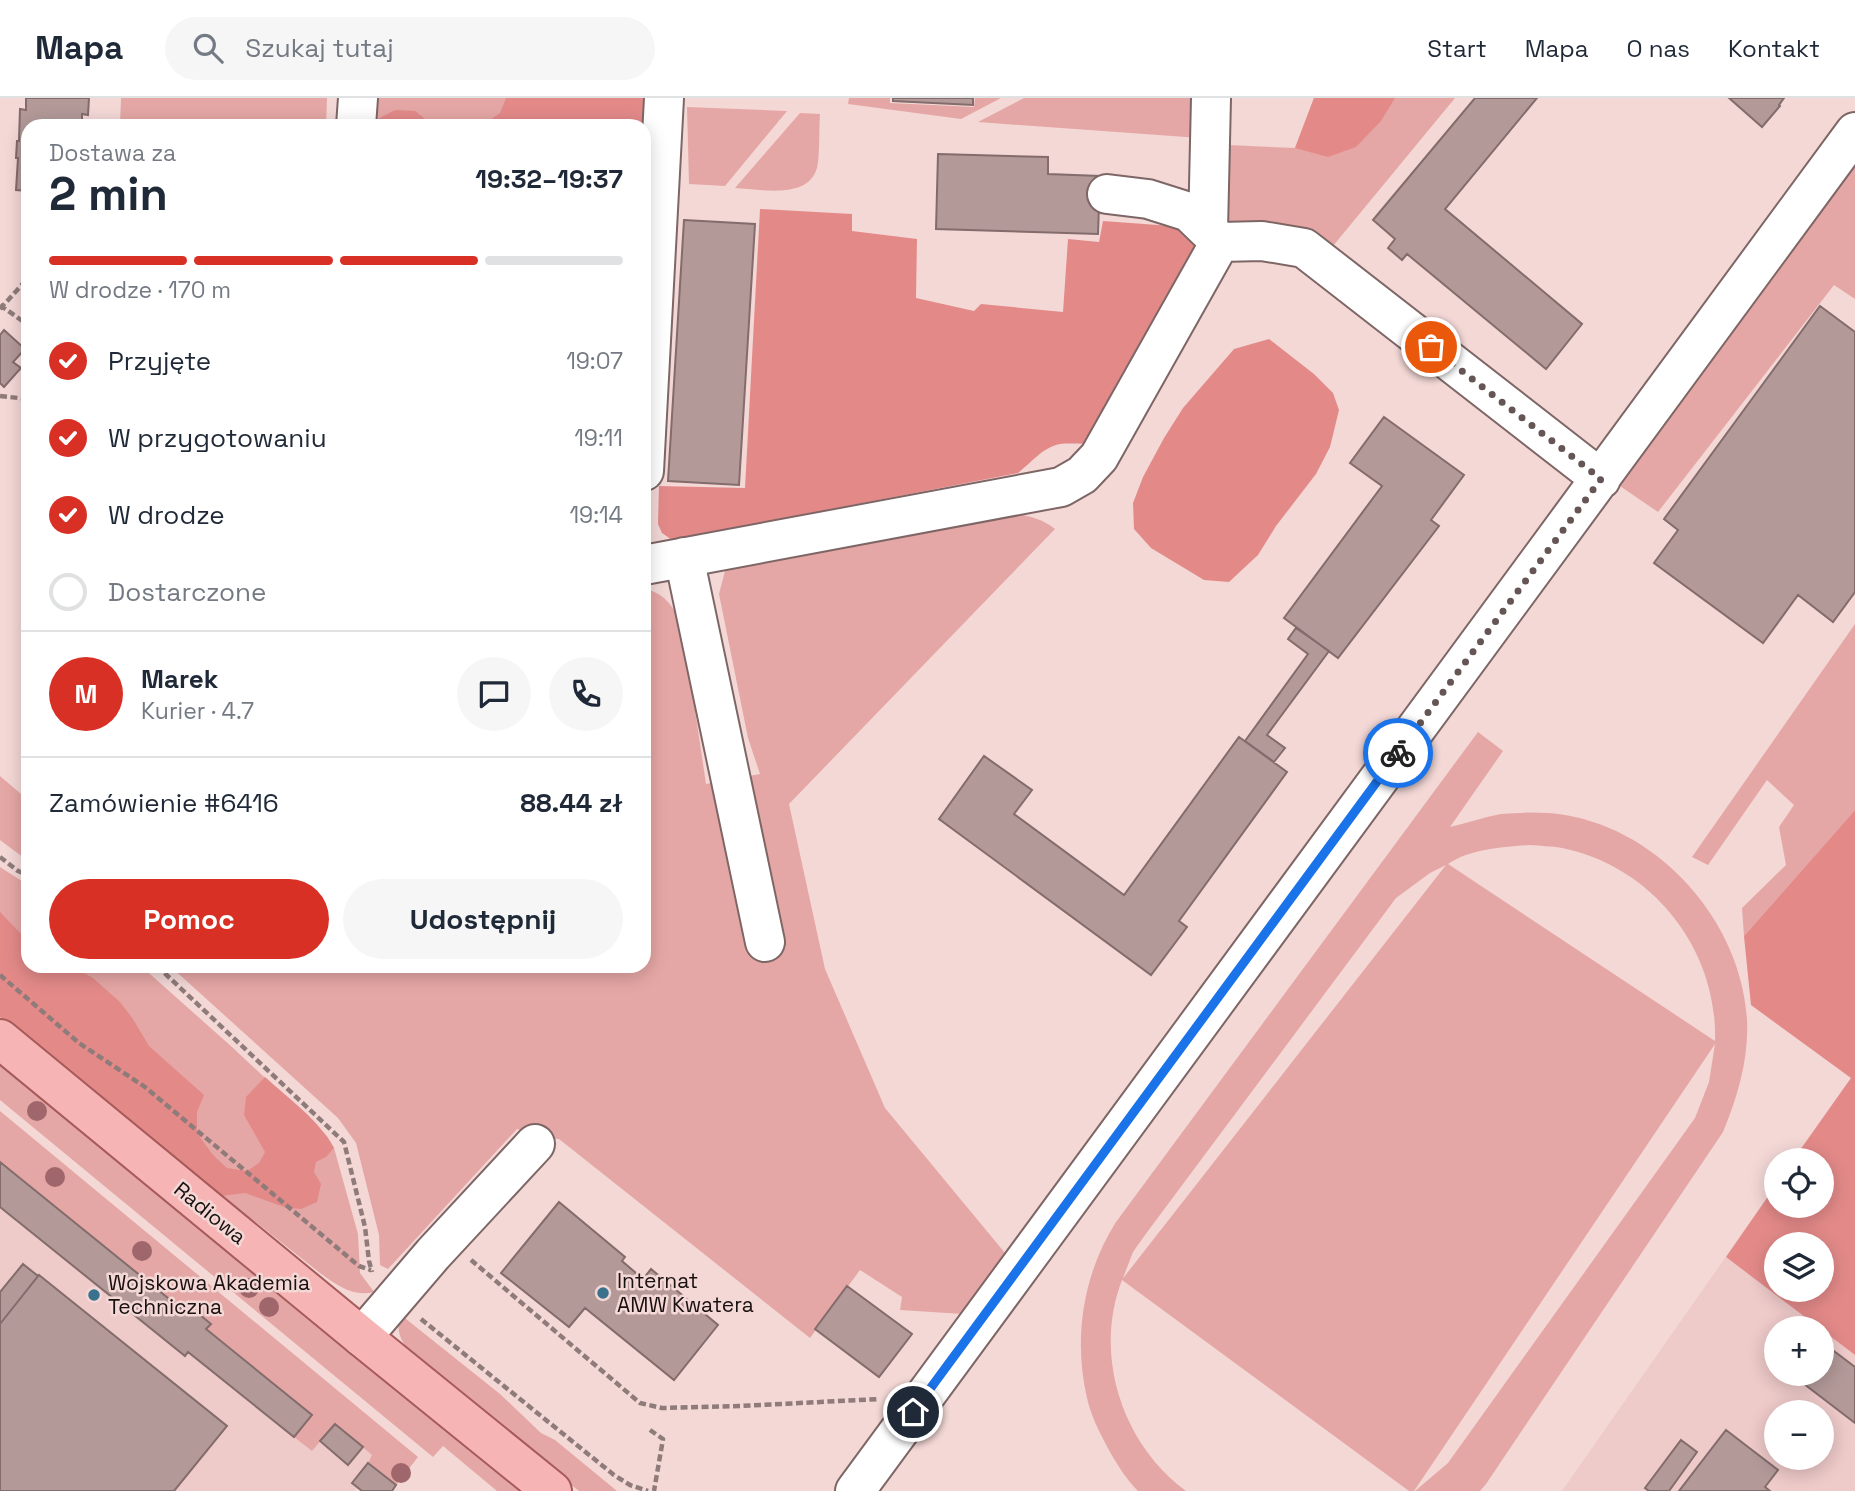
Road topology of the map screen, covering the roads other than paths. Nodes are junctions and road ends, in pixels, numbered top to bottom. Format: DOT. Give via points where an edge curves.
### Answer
graph roads {
  1 [pos="358,98"];
  2 [pos="664,98"];
  3 [pos="1211,98"];
  4 [pos="356,119"];
  5 [pos="1855,132"];
  6 [pos="1107,194"];
  7 [pos="1214,236"];
  8 [pos="651,340"];
  9 [pos="1601,479"];
  10 [pos="684,557"];
  11 [pos="651,564"];
  12 [pos="765,943"];
  13 [pos="0,1039"];
  14 [pos="535,1144"];
  15 [pos="362,1337"];
  16 [pos="552,1491"];
  17 [pos="855,1491"];
  1 -- 4 [label="lane"];
  2 -- 8 [label="lane"];
  3 -- 7 [label="lane"];
  5 -- 9 [label="lane"];
  6 -- 7 [label="lane" via="1148,199 1189,212"];
  7 -- 9 [label="lane" via="1304,248"];
  7 -- 10 [label="lane" via="1099,457 1082,475 1061,487"];
  9 -- 17 [label="lane"];
  10 -- 11 [label="lane"];
  10 -- 12 [label="lane"];
  13 -- 15 [label="main road, Radiowa"];
  14 -- 15 [label="lane"];
  15 -- 16 [label="main road, Radiowa"];
}
